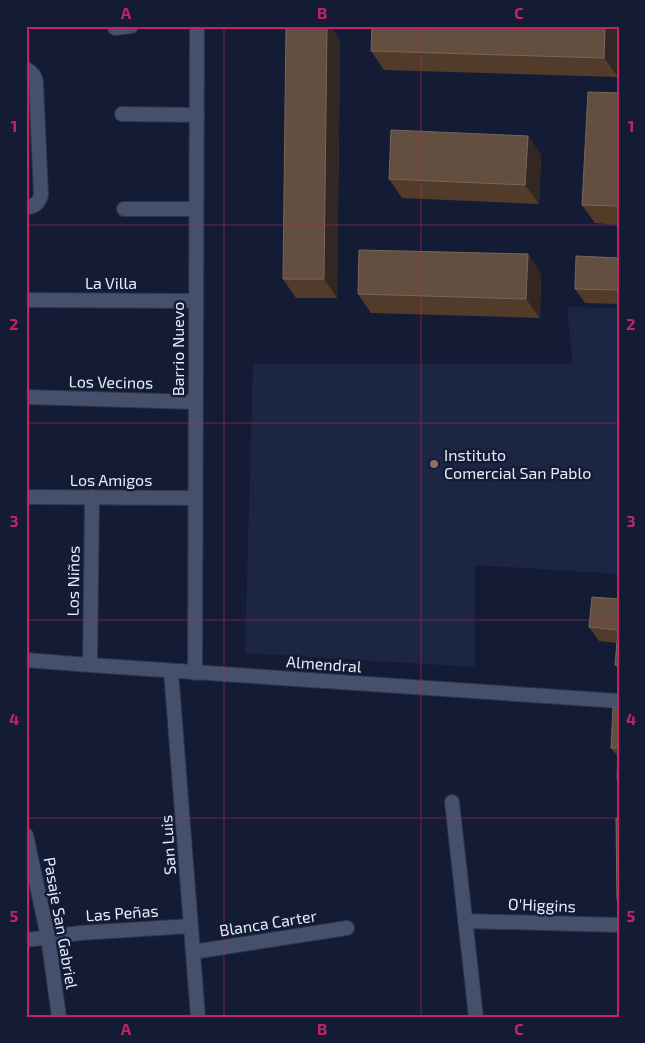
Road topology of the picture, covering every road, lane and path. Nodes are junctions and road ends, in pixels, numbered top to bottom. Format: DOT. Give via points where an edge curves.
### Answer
graph roads {
  1 [pos="131,26"];
  2 [pos="197,26"];
  3 [pos="115,28"];
  4 [pos="26,69"];
  5 [pos="122,114"];
  6 [pos="197,115"];
  7 [pos="26,208"];
  8 [pos="124,209"];
  9 [pos="196,209"];
  10 [pos="26,300"];
  11 [pos="196,301"];
  12 [pos="26,397"];
  13 [pos="196,402"];
  14 [pos="26,497"];
  15 [pos="92,497"];
  16 [pos="195,498"];
  17 [pos="26,660"];
  18 [pos="90,665"];
  19 [pos="172,671"];
  20 [pos="195,672"];
  21 [pos="619,701"];
  22 [pos="452,802"];
  23 [pos="26,835"];
  24 [pos="465,921"];
  25 [pos="619,925"];
  26 [pos="191,926"];
  27 [pos="347,928"];
  28 [pos="48,937"];
  29 [pos="26,940"];
  30 [pos="193,952"];
  31 [pos="59,1017"];
  32 [pos="198,1017"];
  33 [pos="476,1017"];
  1 -- 3 [label="street"];
  2 -- 6 [label="street, Barrio Nuevo"];
  4 -- 7 [label="street" via="36,82 41,195 37,203"];
  5 -- 6 [label="street"];
  6 -- 9 [label="street, Barrio Nuevo"];
  8 -- 9 [label="street"];
  9 -- 11 [label="street, Barrio Nuevo"];
  10 -- 11 [label="street, La Villa"];
  11 -- 13 [label="street, Barrio Nuevo"];
  12 -- 13 [label="street, Los Vecinos"];
  13 -- 16 [label="street, Barrio Nuevo"];
  14 -- 15 [label="street, Los Amigos"];
  15 -- 16 [label="street, Los Amigos"];
  15 -- 18 [label="street, Los Niños"];
  16 -- 20 [label="street, Barrio Nuevo"];
  17 -- 18 [label="street, Almendral"];
  18 -- 19 [label="street, Almendral"];
  19 -- 20 [label="street, Almendral"];
  19 -- 26 [label="street, San Luis"];
  20 -- 21 [label="street, Almendral"];
  22 -- 24 [label="street"];
  23 -- 28 [label="street, Pasaje San Gabriel"];
  24 -- 25 [label="street, O'Higgins"];
  24 -- 33 [label="street"];
  26 -- 28 [label="street, Las Peñas"];
  26 -- 30 [label="street, San Luis"];
  27 -- 30 [label="street, Blanca Carter"];
  28 -- 29 [label="street, Las Peñas"];
  28 -- 31 [label="street, Pasaje San Gabriel"];
  30 -- 32 [label="street, San Luis"];
}
